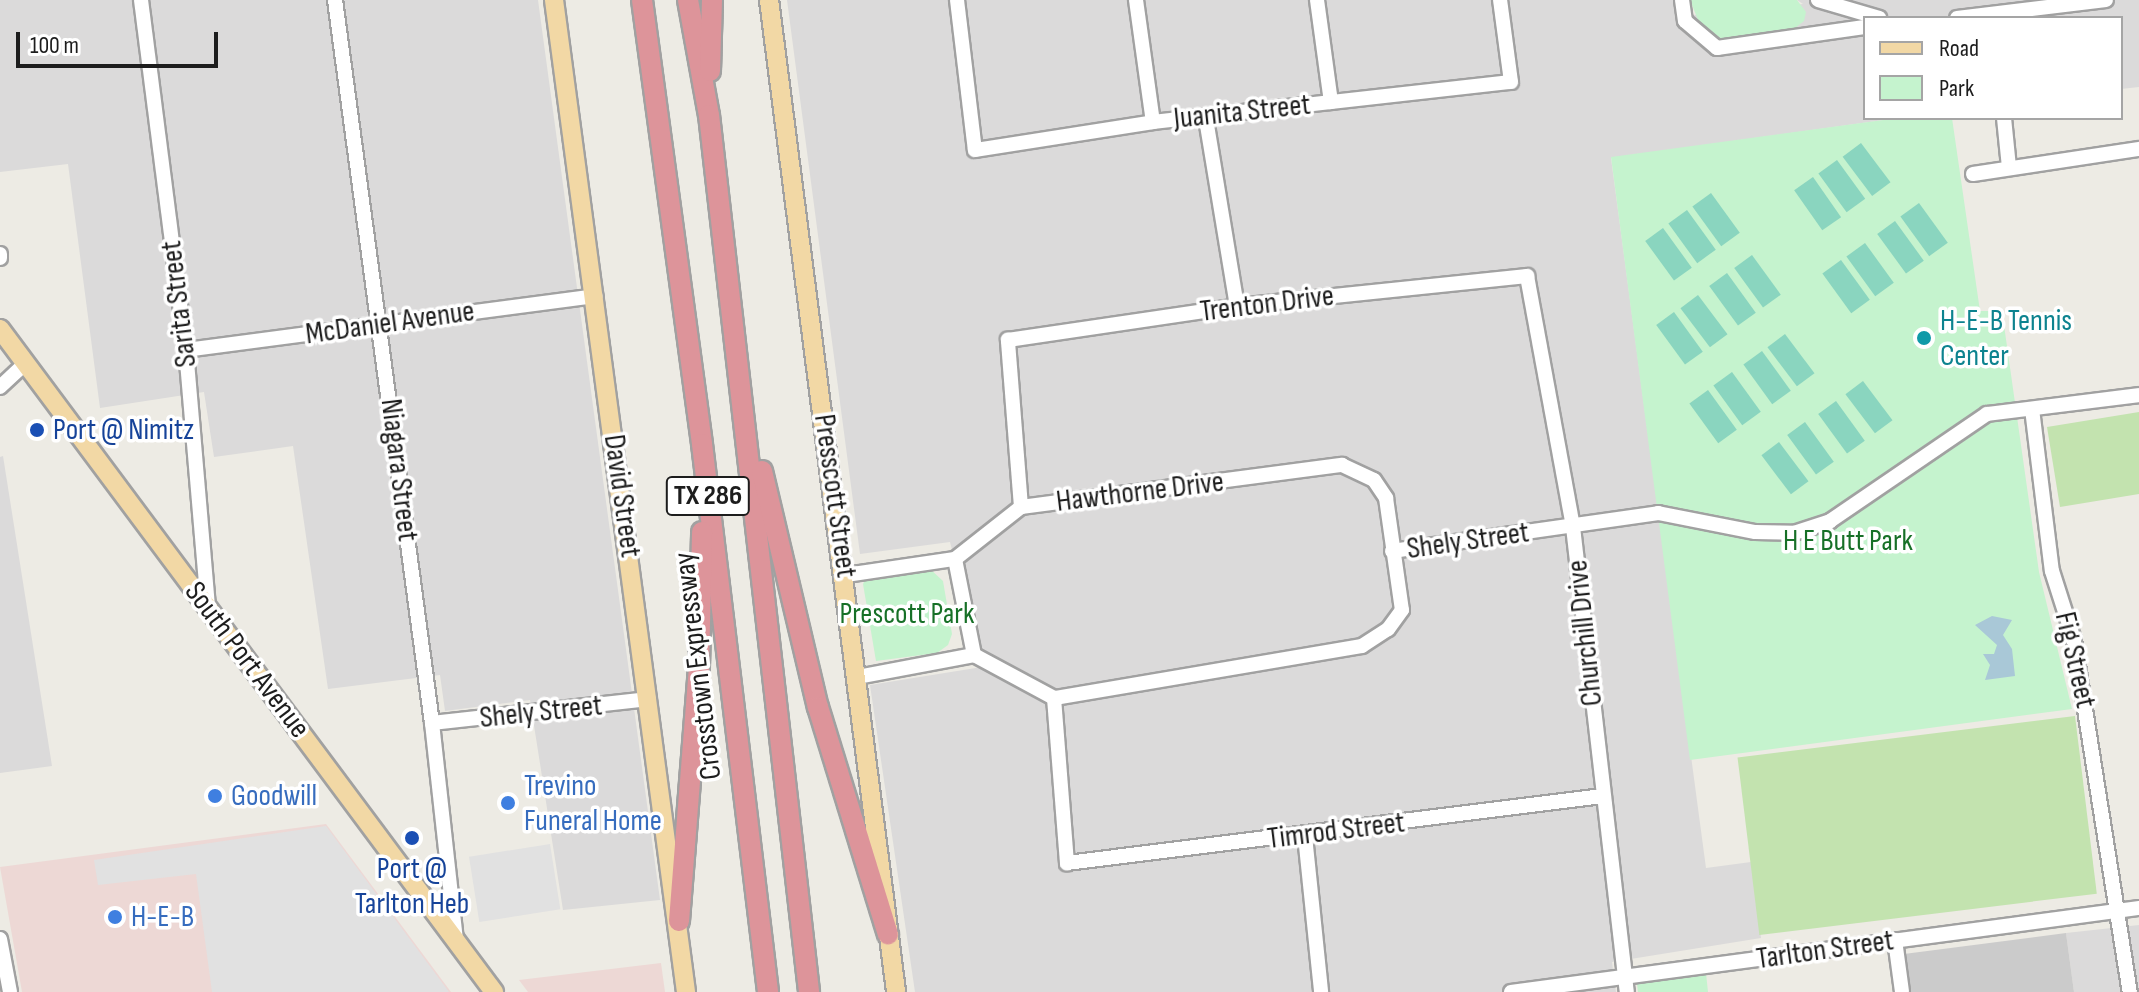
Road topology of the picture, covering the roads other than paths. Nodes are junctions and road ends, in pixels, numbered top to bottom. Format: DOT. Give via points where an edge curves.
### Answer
graph roads {
  1 [pos="141,0"];
  2 [pos="335,0"];
  3 [pos="554,0"];
  4 [pos="630,0"];
  5 [pos="642,0"];
  6 [pos="688,0"];
  7 [pos="712,0"];
  8 [pos="769,0"];
  9 [pos="957,0"];
  10 [pos="1136,0"];
  11 [pos="1317,0"];
  12 [pos="1500,0"];
  13 [pos="1682,0"];
  14 [pos="1818,0"];
  15 [pos="2106,0"];
  16 [pos="1872,16"];
  17 [pos="2000,16"];
  18 [pos="1863,27"];
  19 [pos="654,89"];
  20 [pos="1331,102"];
  21 [pos="709,115"];
  22 [pos="1206,119"];
  23 [pos="2004,120"];
  24 [pos="1153,122"];
  25 [pos="2139,149"];
  26 [pos="2009,167"];
  27 [pos="1973,174"];
  28 [pos="1527,276"];
  29 [pos="595,296"];
  30 [pos="1237,306"];
  31 [pos="380,324"];
  32 [pos="0,329"];
  33 [pos="186,350"];
  34 [pos="26,363"];
  35 [pos="740,380"];
  36 [pos="0,387"];
  37 [pos="2139,395"];
  38 [pos="2032,409"];
  39 [pos="703,456"];
  40 [pos="1021,507"];
  41 [pos="1573,527"];
  42 [pos="1392,551"];
  43 [pos="955,559"];
  44 [pos="846,575"];
  45 [pos="209,609"];
  46 [pos="974,655"];
  47 [pos="858,677"];
  48 [pos="1054,698"];
  49 [pos="649,699"];
  50 [pos="432,723"];
  51 [pos="1603,796"];
  52 [pos="1305,836"];
  53 [pos="2139,908"];
  54 [pos="2118,911"];
  55 [pos="679,921"];
  56 [pos="888,934"];
  57 [pos="0,939"];
  58 [pos="456,940"];
  59 [pos="1895,940"];
  60 [pos="1626,984"];
  61 [pos="10,992"];
  62 [pos="494,992"];
  63 [pos="686,992"];
  64 [pos="768,992"];
  65 [pos="809,992"];
  66 [pos="896,992"];
  67 [pos="1321,992"];
  68 [pos="1511,992"];
  69 [pos="1902,992"];
  70 [pos="2130,992"];
  1 -- 33 [label="street, Sarita Street"];
  2 -- 31 [label="street, Niagara Street"];
  3 -- 29 [label="main road, David Street"];
  4 -- 19 [label="highway"];
  5 -- 19 [label="highway, Crosstown Expressway / TX 286"];
  6 -- 21 [label="highway, TX 286"];
  7 -- 21 [label="highway"];
  8 -- 44 [label="main road, Presscott Street"];
  9 -- 24 [label="street, Juanita Street" via="975,150"];
  10 -- 24 [label="street"];
  11 -- 20 [label="street"];
  12 -- 20 [label="street, Juanita Street" via="1511,82"];
  13 -- 18 [label="street" via="1685,21 1717,48"];
  14 -- 16 [label="street"];
  15 -- 17 [label="street"];
  19 -- 39 [label="highway, Crosstown Expressway / TX 286"];
  20 -- 22 [label="street, Juanita Street"];
  21 -- 35 [label="highway, TX 286"];
  22 -- 24 [label="street, Juanita Street"];
  22 -- 30 [label="street"];
  23 -- 26 [label="street"];
  25 -- 26 [label="street"];
  26 -- 27 [label="street"];
  28 -- 30 [label="street, Trenton Drive"];
  28 -- 41 [label="street, Churchill Drive"];
  29 -- 31 [label="street, McDaniel Avenue"];
  29 -- 49 [label="main road, David Street"];
  30 -- 40 [label="street, Trenton Drive" via="1008,340"];
  31 -- 33 [label="street, McDaniel Avenue"];
  31 -- 50 [label="street, Niagara Street"];
  32 -- 34 [label="main road, South Port Avenue"];
  33 -- 45 [label="street, Sarita Street"];
  34 -- 36 [label="street"];
  34 -- 45 [label="main road, South Port Avenue"];
  35 -- 56 [label="highway" via="818,707"];
  35 -- 65 [label="highway, TX 286" via="765,644"];
  37 -- 38 [label="street, Shely Street"];
  38 -- 41 [label="street, Shely Street" via="1987,414 1830,521 1794,533 1755,532 1658,513"];
  38 -- 54 [label="street, Fig Street" via="2052,571 2074,640"];
  39 -- 55 [label="highway" via="699,667"];
  39 -- 64 [label="highway, Crosstown Expressway / TX 286"];
  40 -- 42 [label="street, Hawthorne Drive" via="1342,465 1374,480 1386,498"];
  40 -- 43 [label="street, Hawthorne Drive"];
  41 -- 42 [label="street, Shely Street"];
  41 -- 51 [label="street, Churchill Drive"];
  42 -- 48 [label="street, Shely Street" via="1402,610 1388,629 1362,646"];
  43 -- 44 [label="street, Hawthorne Drive"];
  43 -- 46 [label="street"];
  44 -- 47 [label="main road, Presscott Street"];
  45 -- 58 [label="main road, South Port Avenue"];
  46 -- 47 [label="street"];
  46 -- 48 [label="street"];
  47 -- 56 [label="main road, Presscott Street"];
  48 -- 52 [label="street, Timrod Street" via="1067,863"];
  49 -- 50 [label="street, Shely Street"];
  49 -- 55 [label="main road, David Street"];
  50 -- 58 [label="street, Niagara Street"];
  51 -- 52 [label="street, Timrod Street"];
  51 -- 60 [label="street, Churchill Drive"];
  52 -- 67 [label="street"];
  53 -- 54 [label="street, Tarlton Street"];
  54 -- 59 [label="street, Tarlton Street"];
  54 -- 70 [label="street, Fig Street"];
  55 -- 63 [label="main road, David Street"];
  56 -- 66 [label="main road, Presscott Street"];
  57 -- 61 [label="street"];
  58 -- 62 [label="main road, South Port Avenue"];
  59 -- 60 [label="street, Tarlton Street"];
  59 -- 69 [label="street"];
  60 -- 68 [label="street, Tarlton Street"];
}
